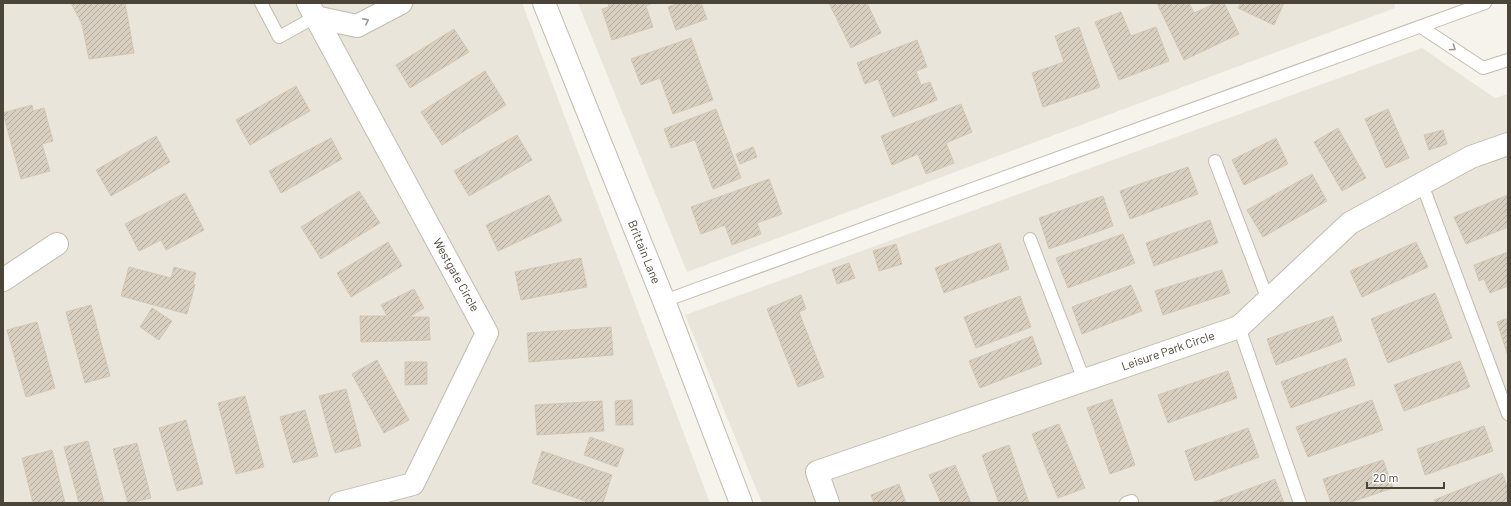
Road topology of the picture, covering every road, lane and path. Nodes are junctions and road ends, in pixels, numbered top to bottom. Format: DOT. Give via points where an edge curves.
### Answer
graph roads {
  1 [pos="262,3"];
  2 [pos="401,3"];
  3 [pos="544,3"];
  4 [pos="1485,3"];
  5 [pos="315,8"];
  6 [pos="1421,26"];
  7 [pos="1508,60"];
  8 [pos="1508,144"];
  9 [pos="1215,161"];
  10 [pos="1422,184"];
  11 [pos="1030,239"];
  12 [pos="57,244"];
  13 [pos="3,280"];
  14 [pos="1268,300"];
  15 [pos="664,301"];
  16 [pos="1239,327"];
  17 [pos="1084,380"];
  18 [pos="1508,414"];
  19 [pos="340,503"];
  20 [pos="741,503"];
  21 [pos="828,503"];
  22 [pos="1300,503"];
  1 -- 5 [label="lane" via="279,37"];
  5 -- 2 [label="street, one-way" via="357,26"];
  3 -- 15 [label="street, Brittain Lane"];
  4 -- 6 [label="lane"];
  5 -- 19 [label="street, Westgate Circle" via="487,333 413,484"];
  6 -- 7 [label="lane, one-way" via="1483,68"];
  6 -- 15 [label="lane"];
  8 -- 10 [label="street, Leisure Park Circle" via="1471,157"];
  9 -- 14 [label="lane"];
  10 -- 14 [label="street, Leisure Park Circle" via="1350,223"];
  10 -- 18 [label="lane"];
  11 -- 17 [label="lane"];
  12 -- 13 [label="street"];
  14 -- 16 [label="street, Leisure Park Circle"];
  15 -- 20 [label="street, Brittain Lane"];
  16 -- 17 [label="street, Leisure Park Circle"];
  16 -- 22 [label="lane"];
  17 -- 21 [label="street, Leisure Park Circle" via="817,472"];
}
